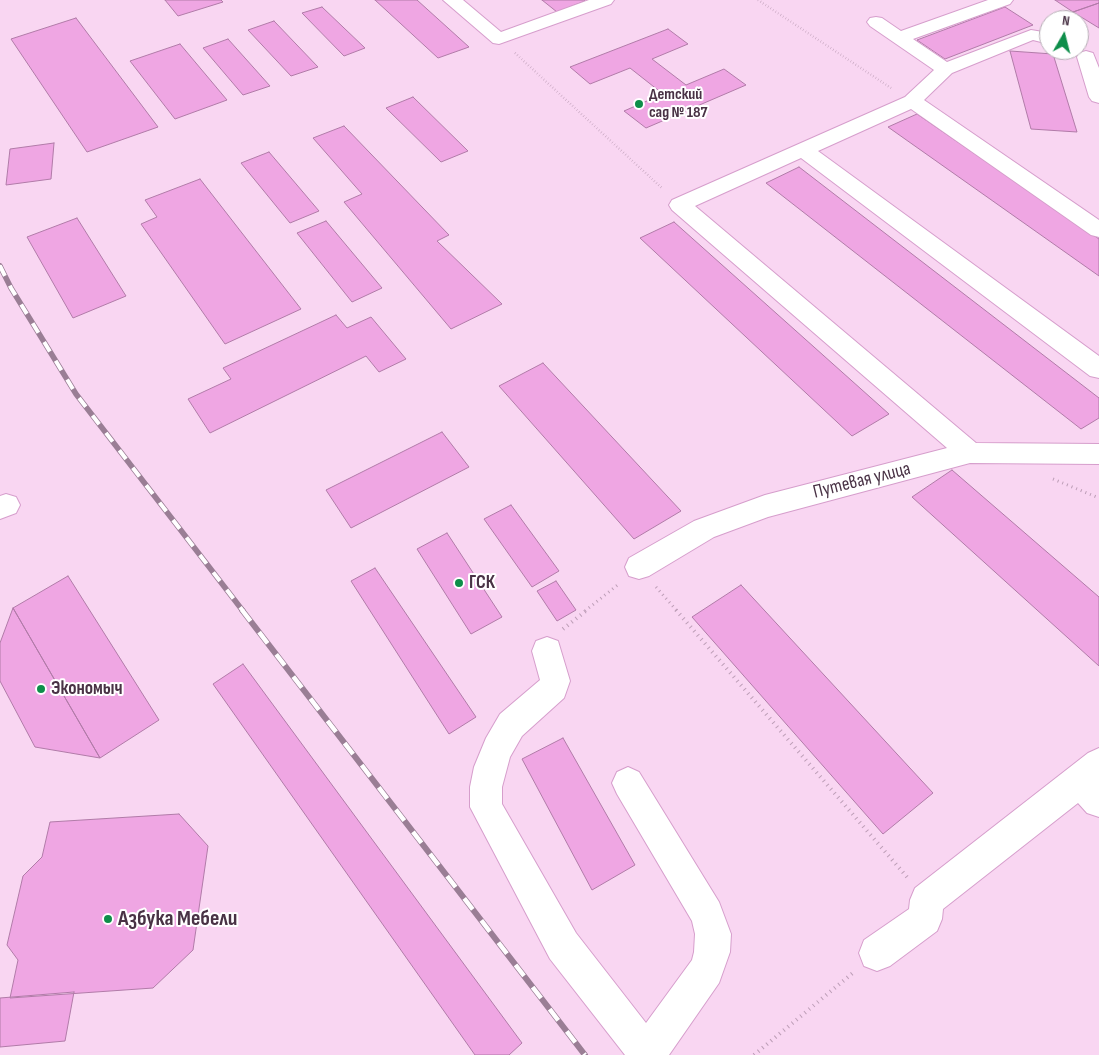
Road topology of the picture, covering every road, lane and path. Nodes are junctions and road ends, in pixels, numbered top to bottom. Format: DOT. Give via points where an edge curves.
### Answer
graph roads {
  1 [pos="452,0"];
  2 [pos="758,0"];
  3 [pos="1005,0"];
  4 [pos="600,1"];
  5 [pos="1022,9"];
  6 [pos="876,22"];
  7 [pos="1039,35"];
  8 [pos="899,38"];
  9 [pos="499,39"];
  10 [pos="1087,60"];
  11 [pos="945,69"];
  12 [pos="1099,97"];
  13 [pos="912,101"];
  14 [pos="803,150"];
  15 [pos="680,205"];
  16 [pos="1099,230"];
  17 [pos="1099,369"];
  18 [pos="970,453"];
  19 [pos="1099,454"];
  20 [pos="639,567"];
  21 [pos="547,651"];
  22 [pos="1092,782"];
  23 [pos="628,783"];
  24 [pos="927,900"];
  25 [pos="877,953"];
  26 [pos="648,1054"];
  27 [pos="754,1055"];
  1 -- 9 [label="lane"];
  2 -- 13 [label="path"];
  3 -- 5 [label="lane"];
  3 -- 8 [label="lane"];
  4 -- 9 [label="lane"];
  6 -- 8 [label="lane"];
  7 -- 11 [label="lane"];
  8 -- 11 [label="lane"];
  9 -- 15 [label="path"];
  10 -- 12 [label="lane"];
  11 -- 13 [label="lane"];
  13 -- 14 [label="lane"];
  13 -- 16 [label="lane"];
  14 -- 15 [label="lane"];
  14 -- 17 [label="lane"];
  15 -- 18 [label="lane"];
  18 -- 19 [label="lane, Путевая улица"];
  18 -- 20 [label="lane, Путевая улица" via="765,506 704,529"];
  20 -- 21 [label="path" via="551,639"];
  20 -- 24 [label="path"];
  21 -- 26 [label="lane" via="554,673 553,688 512,725 497,749 486,787 486,807 563,946"];
  22 -- 24 [label="lane"];
  23 -- 26 [label="lane" via="706,914 713,934 706,970"];
  24 -- 25 [label="lane" via="925,919"];
  25 -- 27 [label="path"];
}
